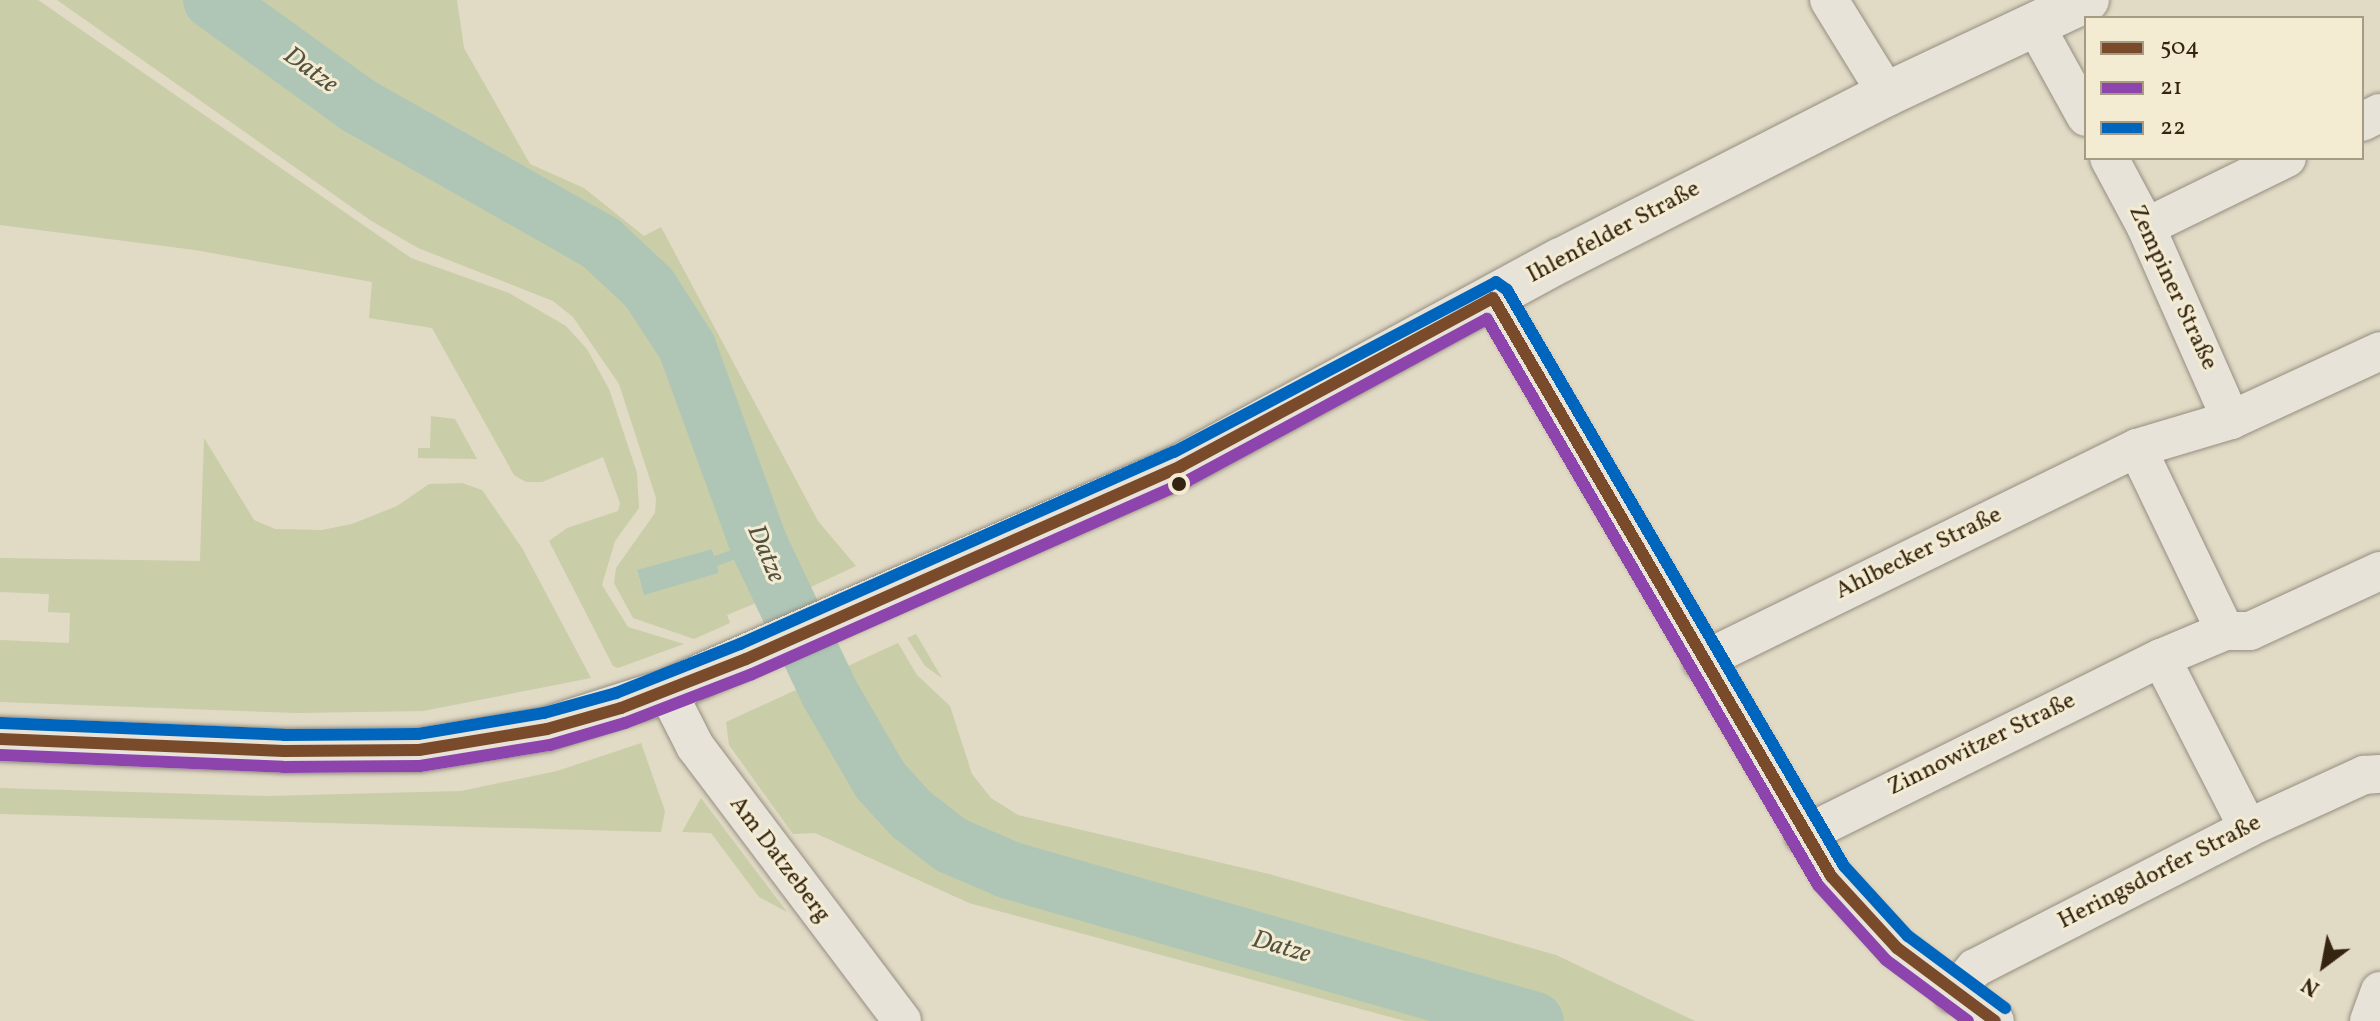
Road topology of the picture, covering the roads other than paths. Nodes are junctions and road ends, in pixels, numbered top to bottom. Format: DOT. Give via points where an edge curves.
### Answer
graph roads {
  1 [pos="1829,0"];
  2 [pos="2087,0"];
  3 [pos="2035,25"];
  4 [pos="1887,94"];
  5 [pos="2084,113"];
  6 [pos="2110,160"];
  7 [pos="2283,160"];
  8 [pos="2146,227"];
  9 [pos="1493,298"];
  10 [pos="2380,351"];
  11 [pos="2231,420"];
  12 [pos="2137,448"];
  13 [pos="2380,571"];
  14 [pos="2225,631"];
  15 [pos="2161,658"];
  16 [pos="1702,661"];
  17 [pos="667,691"];
  18 [pos="0,739"];
  19 [pos="2380,774"];
  20 [pos="2248,828"];
  21 [pos="1804,835"];
  22 [pos="2380,991"];
  23 [pos="1953,994"];
  24 [pos="902,1021"];
  25 [pos="1995,1021"];
  26 [pos="2369,1021"];
  1 -- 4 [label="street"];
  2 -- 3 [label="main road, Ihlenfelder Straße"];
  3 -- 4 [label="main road, Ihlenfelder Straße"];
  3 -- 5 [label="street"];
  4 -- 9 [label="main road, Ihlenfelder Straße"];
  6 -- 8 [label="street, Zempiner Straße"];
  7 -- 8 [label="street"];
  8 -- 11 [label="street, Zempiner Straße"];
  9 -- 16 [label="street"];
  9 -- 17 [label="main road, Ihlenfelder Straße" via="1181,466"];
  10 -- 11 [label="street, Ahlbecker Straße"];
  11 -- 12 [label="street, Ahlbecker Straße"];
  12 -- 14 [label="street"];
  12 -- 16 [label="street, Ahlbecker Straße"];
  13 -- 14 [label="street, Zinnowitzer Straße" via="2250,631"];
  14 -- 15 [label="street, Zinnowitzer Straße"];
  15 -- 20 [label="street"];
  15 -- 21 [label="street, Zinnowitzer Straße"];
  16 -- 21 [label="street"];
  17 -- 18 [label="main road, Ihlenfelder Straße" via="547,729 419,750 284,751"];
  17 -- 24 [label="street, Am Datzeberg" via="695,746"];
  19 -- 20 [label="street, Heringsdorfer Straße" via="2364,775"];
  20 -- 23 [label="street, Heringsdorfer Straße" via="1975,968"];
  21 -- 23 [label="street" via="1863,915"];
  22 -- 26 [label="street"];
  23 -- 25 [label="street"];
}
